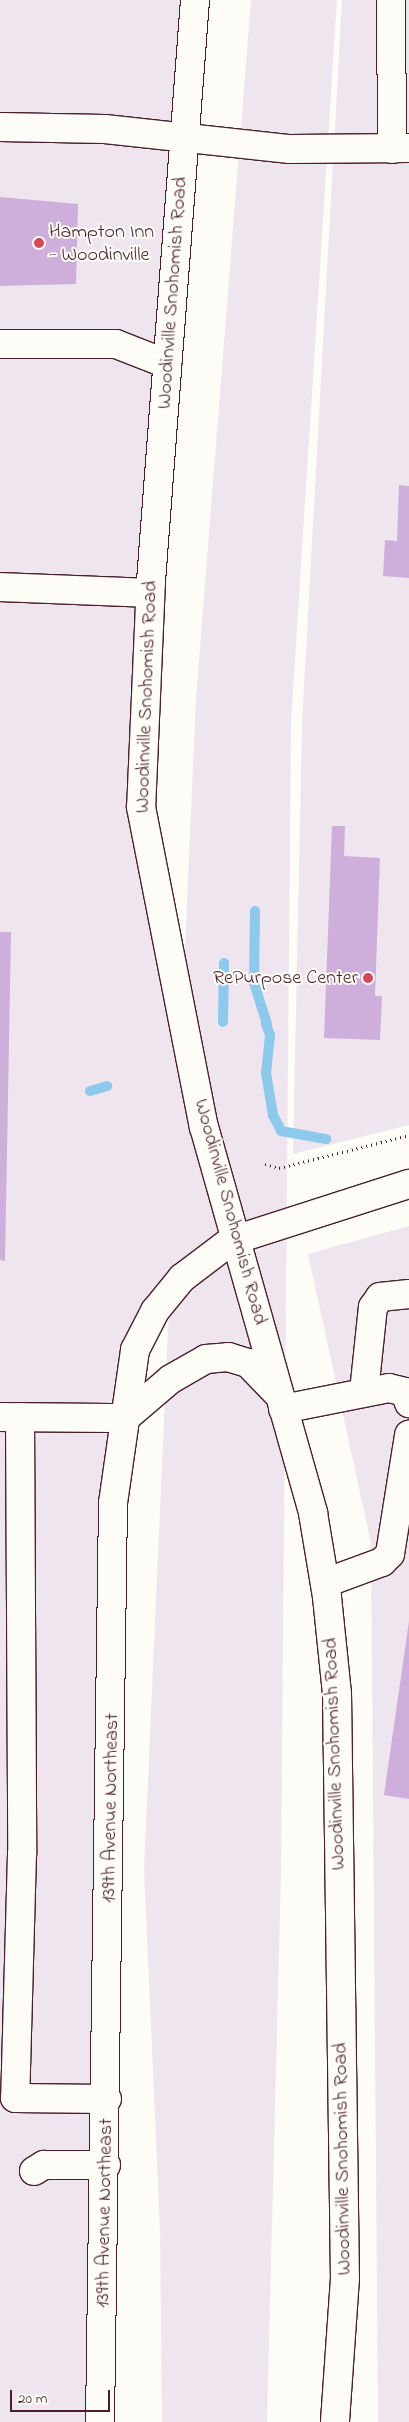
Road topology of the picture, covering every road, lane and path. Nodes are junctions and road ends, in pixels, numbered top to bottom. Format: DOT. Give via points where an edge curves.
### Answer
graph roads {
  1 [pos="195,0"];
  2 [pos="392,0"];
  3 [pos="0,127"];
  4 [pos="185,138"];
  5 [pos="400,149"];
  6 [pos="0,344"];
  7 [pos="167,364"];
  8 [pos="0,587"];
  9 [pos="150,593"];
  10 [pos="409,1135"];
  11 [pos="265,1164"];
  12 [pos="409,1184"];
  13 [pos="237,1238"];
  14 [pos="409,1294"];
  15 [pos="364,1392"];
  16 [pos="282,1403"];
  17 [pos="409,1403"];
  18 [pos="10,1417"];
  19 [pos="126,1418"];
  20 [pos="409,1435"];
  21 [pos="325,1583"];
  22 [pos="8,2098"];
  23 [pos="107,2099"];
  24 [pos="106,2165"];
  25 [pos="34,2171"];
  26 [pos="100,2422"];
  27 [pos="335,2422"];
  1 -- 4 [label="main road, Woodinville Snohomish Road"];
  2 -- 5 [label="main road"];
  3 -- 4 [label="main road" via="105,129"];
  4 -- 5 [label="main road" via="290,149"];
  4 -- 7 [label="main road, Woodinville Snohomish Road"];
  6 -- 7 [label="main road" via="116,344"];
  7 -- 9 [label="main road, Woodinville Snohomish Road"];
  8 -- 9 [label="main road"];
  9 -- 13 [label="main road, Woodinville Snohomish Road" via="141,807 204,1127"];
  10 -- 11 [label="path" via="279,1168"];
  12 -- 13 [label="main road, 139th Avenue Northeast"];
  13 -- 16 [label="main road, Woodinville Snohomish Road"];
  13 -- 19 [label="main road, 139th Avenue Northeast" via="182,1278 155,1311 135,1350"];
  14 -- 15 [label="main road" via="380,1297 373,1307"];
  15 -- 16 [label="main road"];
  15 -- 17 [label="main road" via="389,1388 405,1392"];
  16 -- 19 [label="main road" via="248,1363 228,1357 206,1359 171,1379"];
  16 -- 21 [label="main road, Woodinville Snohomish Road" via="313,1513"];
  18 -- 19 [label="main road"];
  18 -- 22 [label="main road" via="22,1854"];
  19 -- 23 [label="main road, 139th Avenue Northeast" via="113,1503"];
  20 -- 21 [label="main road" via="390,1554 382,1562"];
  21 -- 27 [label="main road, Woodinville Snohomish Road" via="337,1692 344,2278"];
  22 -- 23 [label="main road"];
  23 -- 24 [label="main road, 139th Avenue Northeast"];
  24 -- 25 [label="main road" via="44,2165"];
  24 -- 26 [label="main road, 139th Avenue Northeast"];
}
